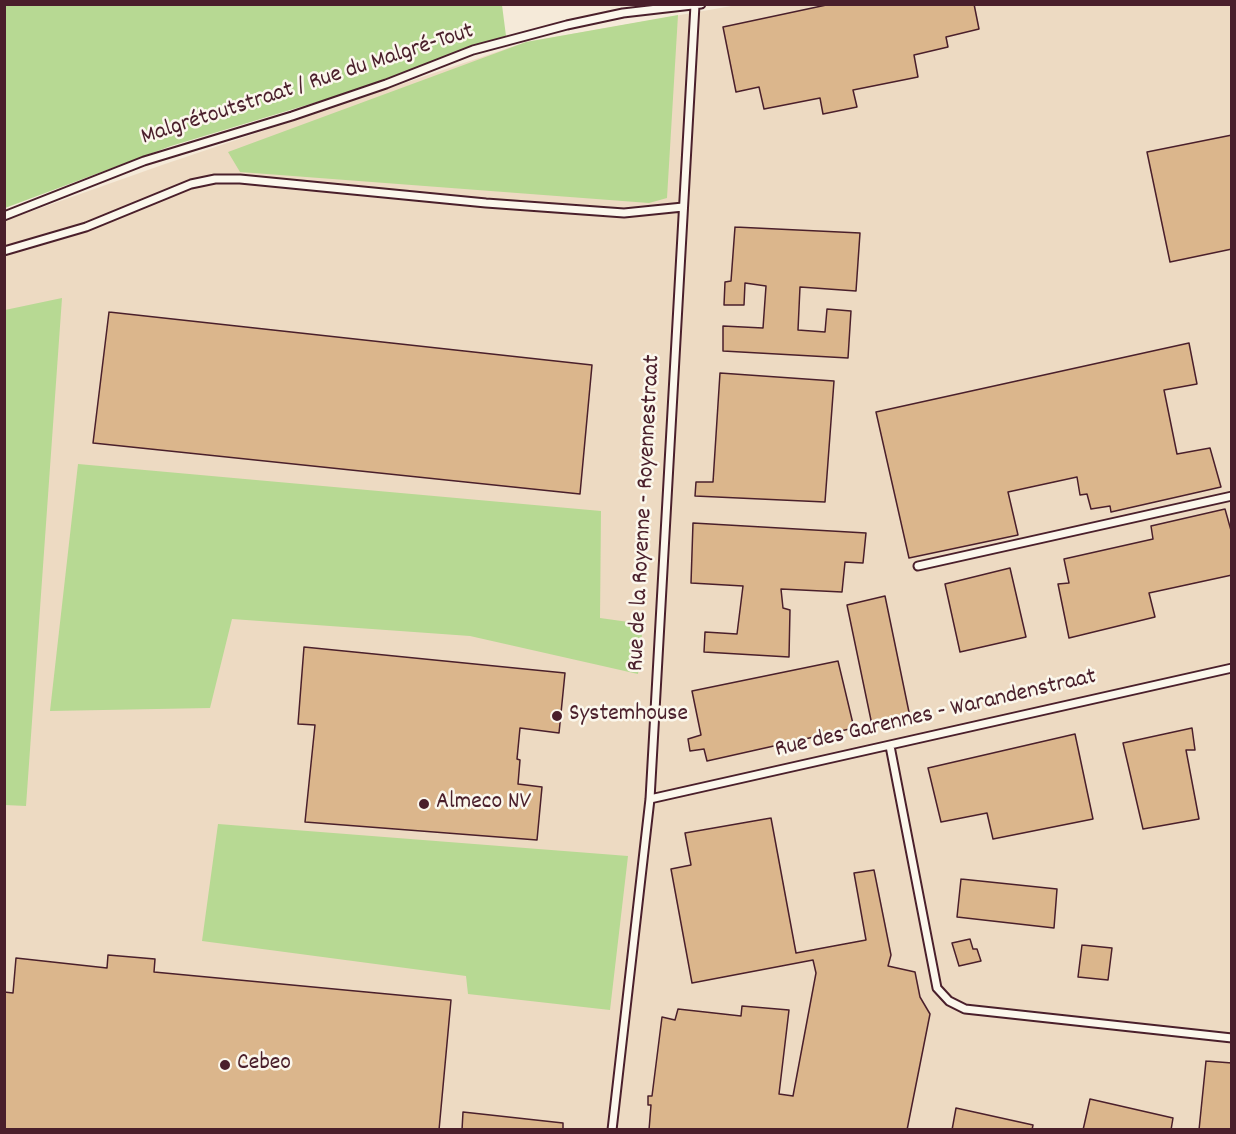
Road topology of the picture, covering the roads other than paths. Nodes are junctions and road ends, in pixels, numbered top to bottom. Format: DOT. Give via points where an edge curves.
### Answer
graph roads {
  1 [pos="698,5"];
  2 [pos="683,207"];
  3 [pos="4,216"];
  4 [pos="4,251"];
  5 [pos="1232,496"];
  6 [pos="918,566"];
  7 [pos="1232,668"];
  8 [pos="890,746"];
  9 [pos="650,799"];
  10 [pos="1232,1038"];
  11 [pos="612,1130"];
  1 -- 2 [label="lane, Rue de la Royenne - Royennestraat"];
  1 -- 3 [label="lane, Malgrétoutstraat / Rue du Malgré-Tout" via="623,13 473,50 292,116 144,161"];
  2 -- 4 [label="lane" via="624,213 215,179 191,184 86,227"];
  2 -- 9 [label="lane, Rue de la Royenne - Royennestraat"];
  5 -- 6 [label="lane"];
  7 -- 8 [label="lane, Rue des Garennes - Warandenstraat"];
  8 -- 9 [label="lane, Rue des Garennes - Warandenstraat"];
  8 -- 10 [label="lane" via="937,988 949,1001 965,1009"];
  9 -- 11 [label="lane, Rue de la Royenne - Royennestraat"];
}
